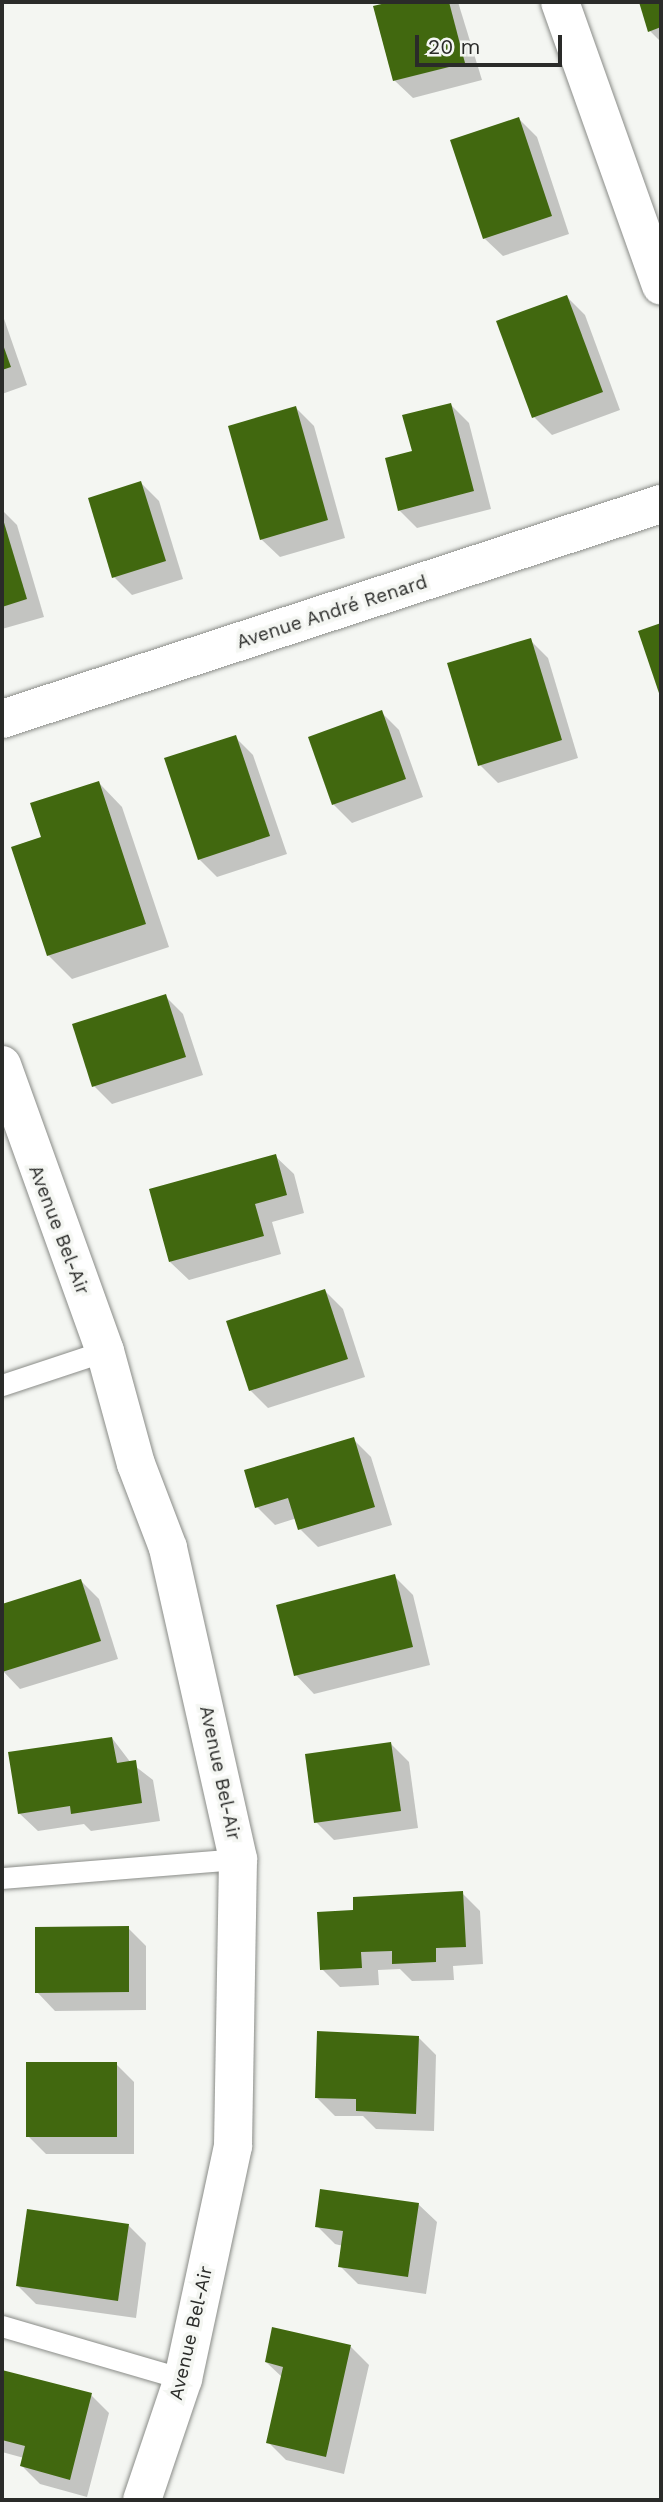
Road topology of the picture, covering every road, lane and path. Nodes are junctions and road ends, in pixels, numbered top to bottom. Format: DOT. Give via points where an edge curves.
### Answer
graph roads {
  1 [pos="560,2"];
  2 [pos="661,286"];
  3 [pos="661,503"];
  4 [pos="2,719"];
  5 [pos="2,1065"];
  6 [pos="105,1351"];
  7 [pos="2,1385"];
  8 [pos="238,1859"];
  9 [pos="2,1878"];
  10 [pos="2,2326"];
  11 [pos="183,2379"];
  12 [pos="142,2500"];
  1 -- 2 [label="street"];
  3 -- 4 [label="street, Avenue André Renard"];
  5 -- 6 [label="street, Avenue Bel-Air"];
  6 -- 7 [label="lane"];
  6 -- 8 [label="street, Avenue Bel-Air" via="136,1464 168,1548"];
  8 -- 9 [label="lane"];
  8 -- 11 [label="street, Avenue Bel-Air" via="233,2146"];
  10 -- 11 [label="lane"];
  11 -- 12 [label="street, Avenue Bel-Air"];
}
